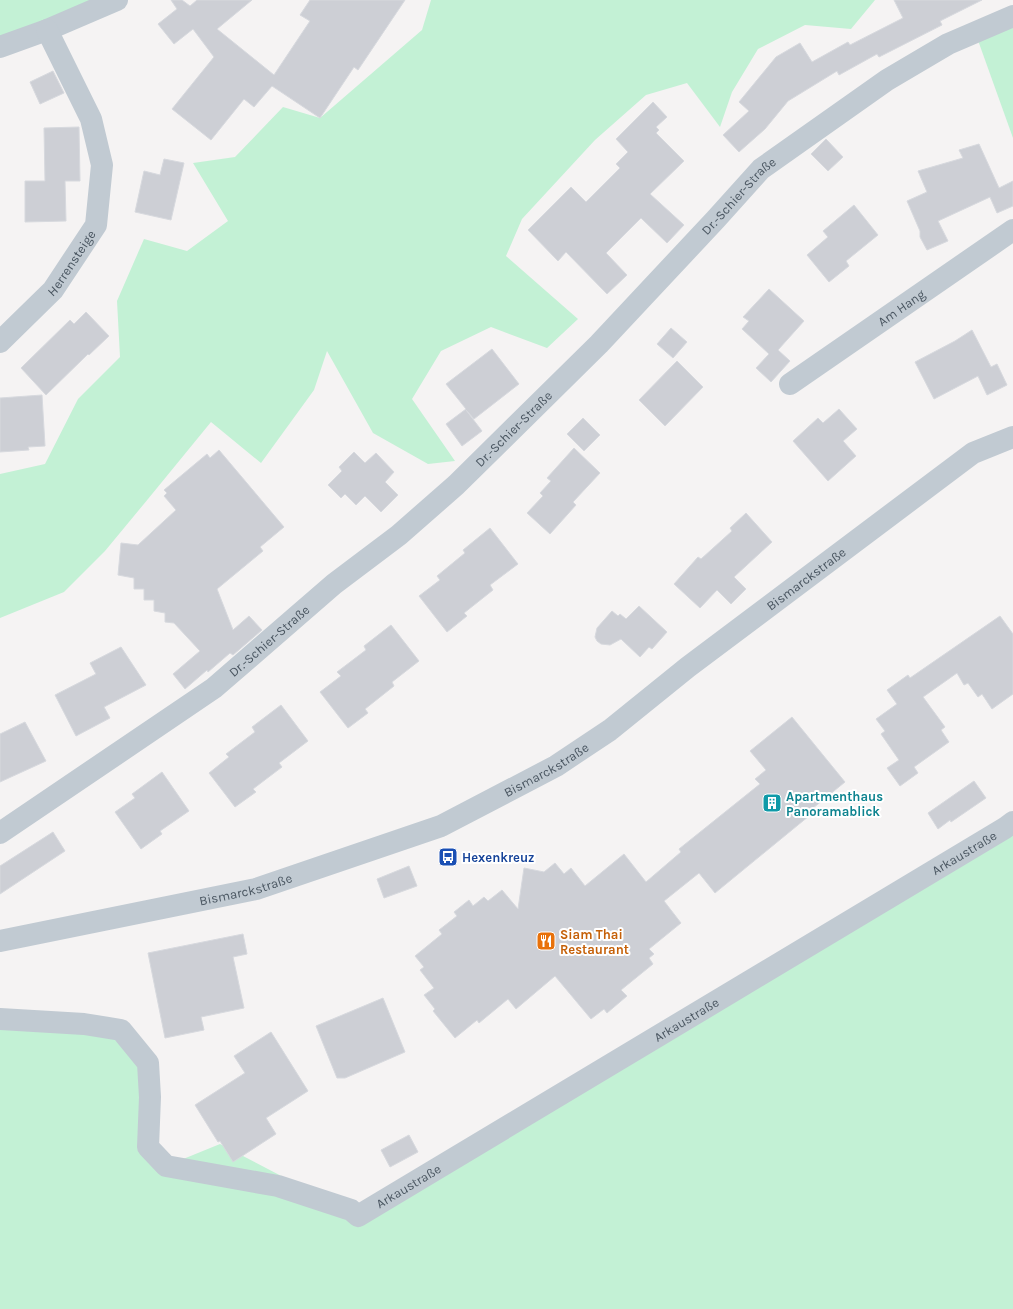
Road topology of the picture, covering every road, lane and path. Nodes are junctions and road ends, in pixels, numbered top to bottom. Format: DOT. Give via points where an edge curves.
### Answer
graph roads {
  1 [pos="117,0"];
  2 [pos="1013,16"];
  3 [pos="47,30"];
  4 [pos="0,47"];
  5 [pos="1013,230"];
  6 [pos="0,342"];
  7 [pos="790,384"];
  8 [pos="1013,437"];
  9 [pos="1013,822"];
  10 [pos="0,834"];
  11 [pos="0,941"];
  12 [pos="0,1019"];
  1 -- 3 [label="street"];
  2 -- 10 [label="street, Dr.-Schier-Straße" via="948,44 887,80 760,169 716,220 599,344 456,484 399,535 334,584 214,688"];
  3 -- 4 [label="street"];
  3 -- 6 [label="street, Herrensteige" via="91,119 102,165 96,225 53,290"];
  5 -- 7 [label="street, Am Hang"];
  8 -- 11 [label="street, Bismarckstraße" via="973,453 610,730 556,766 441,826 256,889"];
  9 -- 12 [label="street, Arkaustraße" via="358,1216 351,1210 278,1186 166,1166 148,1147 148,1063 121,1030 84,1024"];
}
